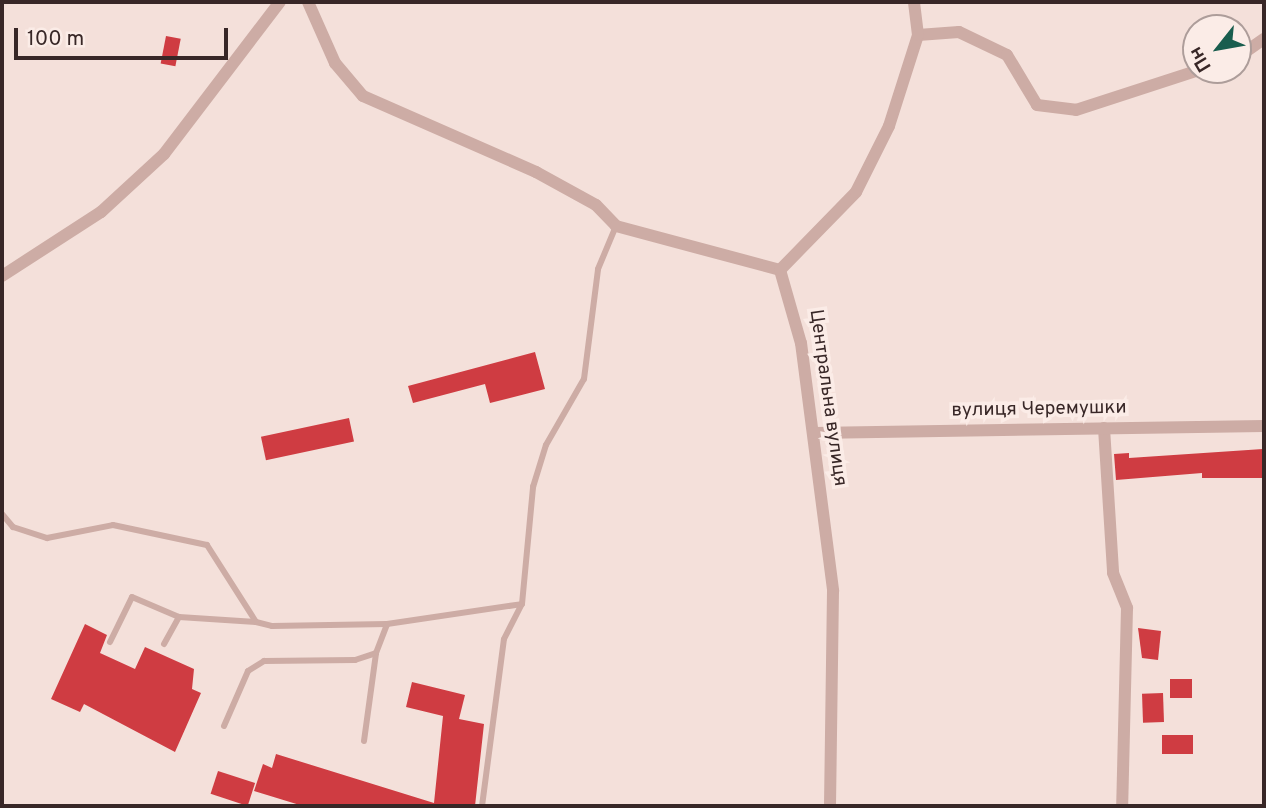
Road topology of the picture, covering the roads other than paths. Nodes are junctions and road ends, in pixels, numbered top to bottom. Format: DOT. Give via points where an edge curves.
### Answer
graph roads {
  1 [pos="280,2"];
  2 [pos="308,2"];
  3 [pos="914,2"];
  4 [pos="918,35"];
  5 [pos="1182,76"];
  6 [pos="616,226"];
  7 [pos="780,270"];
  8 [pos="2,276"];
  9 [pos="1264,426"];
  10 [pos="1104,428"];
  11 [pos="814,433"];
  12 [pos="2,514"];
  13 [pos="522,604"];
  14 [pos="179,617"];
  15 [pos="256,622"];
  16 [pos="387,624"];
  17 [pos="110,642"];
  18 [pos="164,644"];
  19 [pos="376,653"];
  20 [pos="224,726"];
  21 [pos="364,741"];
  22 [pos="482,806"];
  23 [pos="830,806"];
  24 [pos="1122,806"];
  1 -- 8 [label="street" via="164,154 102,212"];
  2 -- 6 [label="street" via="335,63 363,96 536,172 596,205"];
  3 -- 4 [label="street"];
  4 -- 5 [label="street" via="959,32 1007,55 1037,105 1076,110"];
  4 -- 7 [label="street" via="889,126 856,192"];
  6 -- 7 [label="street"];
  6 -- 13 [label="lane" via="597,278 584,379 547,445 533,487"];
  7 -- 11 [label="street, Центральна вулиця" via="795,306"];
  9 -- 10 [label="street, вулиця Черемушки"];
  10 -- 11 [label="street, вулиця Черемушки"];
  10 -- 24 [label="street" via="1113,573 1127,608"];
  11 -- 23 [label="street, Центральна вулиця" via="833,591"];
  12 -- 15 [label="lane" via="13,527 47,538 113,525 207,545"];
  13 -- 16 [label="lane"];
  13 -- 22 [label="lane" via="504,639"];
  14 -- 15 [label="lane"];
  14 -- 17 [label="lane" via="132,597"];
  14 -- 18 [label="lane"];
  15 -- 16 [label="lane"];
  16 -- 19 [label="lane"];
  19 -- 20 [label="lane" via="355,660 264,661 248,671"];
  19 -- 21 [label="lane"];
}
